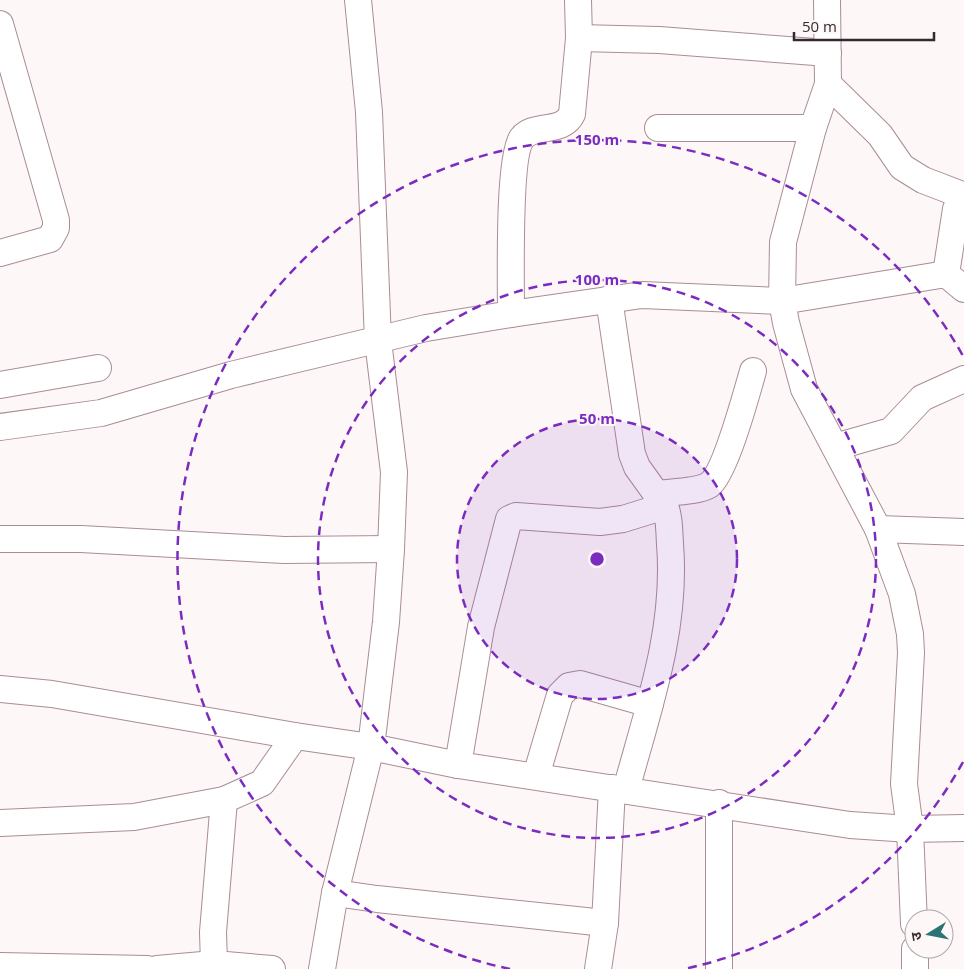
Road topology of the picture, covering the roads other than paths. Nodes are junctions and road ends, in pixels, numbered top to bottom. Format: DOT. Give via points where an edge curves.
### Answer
graph roads {
  1 [pos="358,0"];
  2 [pos="578,0"];
  3 [pos="827,0"];
  4 [pos="0,24"];
  5 [pos="578,38"];
  6 [pos="828,53"];
  7 [pos="828,84"];
  8 [pos="658,128"];
  9 [pos="814,128"];
  10 [pos="963,194"];
  11 [pos="0,254"];
  12 [pos="955,282"];
  13 [pos="609,299"];
  14 [pos="782,301"];
  15 [pos="511,314"];
  16 [pos="378,341"];
  17 [pos="98,368"];
  18 [pos="753,371"];
  19 [pos="964,379"];
  20 [pos="0,385"];
  21 [pos="0,427"];
  22 [pos="835,447"];
  23 [pos="661,500"];
  24 [pos="878,529"];
  25 [pos="964,532"];
  26 [pos="0,539"];
  27 [pos="392,549"];
  28 [pos="0,689"];
  29 [pos="650,704"];
  30 [pos="295,736"];
  31 [pos="371,747"];
  32 [pos="458,765"];
  33 [pos="536,776"];
  34 [pos="619,789"];
  35 [pos="224,800"];
  36 [pos="719,803"];
  37 [pos="0,823"];
  38 [pos="964,828"];
  39 [pos="910,829"];
  40 [pos="335,892"];
  41 [pos="913,909"];
  42 [pos="605,923"];
  43 [pos="214,964"];
  44 [pos="0,966"];
  45 [pos="147,969"];
  46 [pos="158,969"];
  47 [pos="272,969"];
  48 [pos="322,969"];
  49 [pos="598,969"];
  50 [pos="719,969"];
  1 -- 16 [label="street" via="369,112"];
  2 -- 5 [label="street"];
  3 -- 6 [label="street"];
  4 -- 11 [label="street" via="56,228 50,238"];
  5 -- 6 [label="street" via="659,40"];
  5 -- 15 [label="street" via="570,119 561,125 527,133 516,154 511,231"];
  6 -- 7 [label="street"];
  7 -- 9 [label="street"];
  7 -- 10 [label="street" via="880,135 902,167 923,180"];
  8 -- 9 [label="street"];
  9 -- 14 [label="street" via="783,242"];
  10 -- 12 [label="street" via="956,209"];
  12 -- 14 [label="street"];
  13 -- 14 [label="street" via="642,295"];
  13 -- 15 [label="street"];
  13 -- 23 [label="street" via="632,454 637,467"];
  14 -- 22 [label="street" via="804,389"];
  15 -- 16 [label="street" via="426,328"];
  16 -- 21 [label="street" via="231,375 101,413"];
  16 -- 27 [label="street" via="394,472"];
  17 -- 20 [label="street"];
  18 -- 23 [label="street" via="734,436 713,481 702,488"];
  19 -- 22 [label="street" via="922,398 891,431"];
  22 -- 24 [label="street"];
  23 -- 29 [label="street" via="672,559 671,607 666,645"];
  23 -- 32 [label="street" via="623,519 600,522 516,516 507,521 481,627"];
  24 -- 25 [label="street"];
  24 -- 39 [label="street" via="902,594 910,634 904,784"];
  26 -- 27 [label="street" via="81,539 284,550"];
  27 -- 31 [label="street"];
  28 -- 30 [label="street" via="52,694"];
  29 -- 33 [label="street" via="580,684 565,688 560,695"];
  29 -- 34 [label="street"];
  30 -- 31 [label="street"];
  30 -- 35 [label="street" via="262,784"];
  31 -- 32 [label="street"];
  31 -- 40 [label="street"];
  32 -- 33 [label="street"];
  33 -- 34 [label="street"];
  34 -- 36 [label="street"];
  34 -- 42 [label="street"];
  35 -- 37 [label="street" via="134,817"];
  35 -- 43 [label="street" via="213,932"];
  36 -- 39 [label="street" via="850,825"];
  36 -- 50 [label="street"];
  38 -- 39 [label="street"];
  39 -- 41 [label="street"];
  40 -- 42 [label="street"];
  40 -- 48 [label="street"];
  42 -- 49 [label="street"];
  43 -- 46 [label="street"];
  43 -- 47 [label="street"];
  44 -- 45 [label="street"];
}
